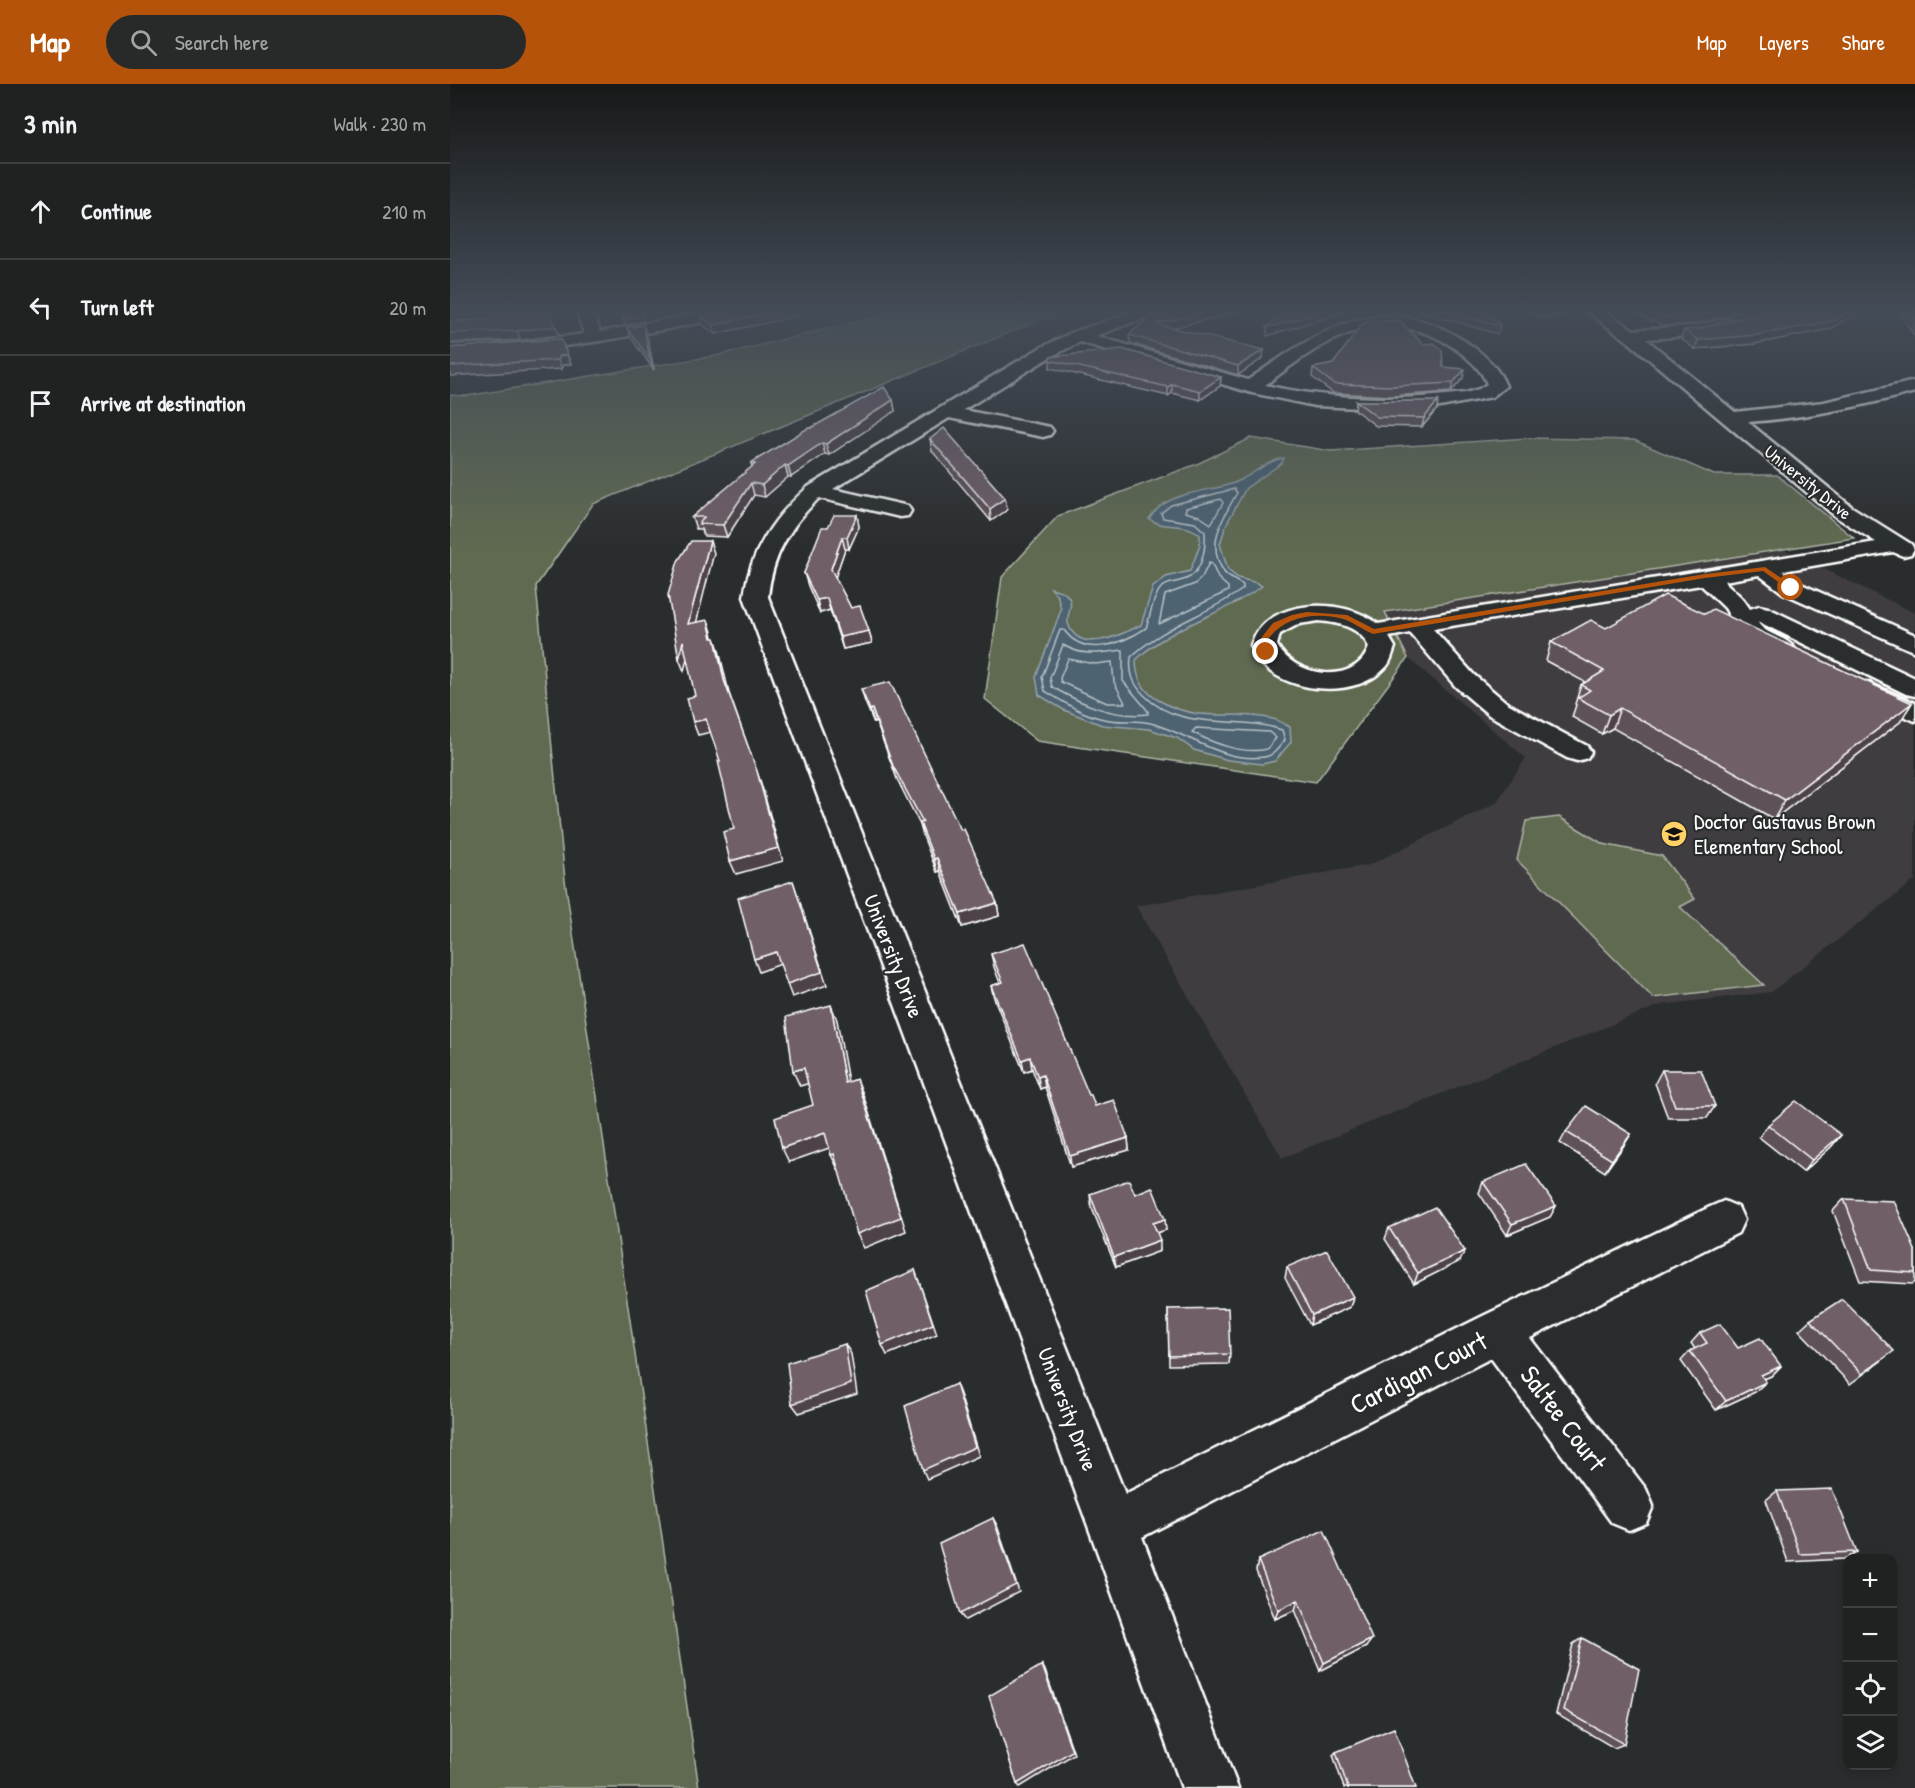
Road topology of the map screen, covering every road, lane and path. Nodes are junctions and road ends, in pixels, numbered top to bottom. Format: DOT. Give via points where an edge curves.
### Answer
graph roads {
  1 [pos="981,391"];
  2 [pos="1269,391"];
  3 [pos="1492,391"];
  4 [pos="1697,391"];
  5 [pos="1899,391"];
  6 [pos="946,412"];
  7 [pos="1729,418"];
  8 [pos="1043,431"];
  9 [pos="815,491"];
  10 [pos="900,511"];
  11 [pos="1906,550"];
  12 [pos="1765,569"];
  13 [pos="1705,576"];
  14 [pos="1735,604"];
  15 [pos="1415,624"];
  16 [pos="1373,632"];
  17 [pos="1915,644"];
  18 [pos="1915,688"];
  19 [pos="1915,713"];
  20 [pos="1577,753"];
  21 [pos="1724,1220"];
  22 [pos="1498,1331"];
  23 [pos="1629,1506"];
  24 [pos="1113,1526"];
  25 [pos="1210,1788"];
  1 -- 6 [label="street, University Drive"];
  2 -- 3 [label="street" via="1317,400 1437,402 1476,398"];
  4 -- 7 [label="street, University Drive"];
  5 -- 7 [label="street" via="1826,408"];
  6 -- 8 [label="street"];
  6 -- 9 [label="street, University Drive"];
  7 -- 11 [label="street, University Drive" via="1844,512"];
  9 -- 10 [label="street"];
  9 -- 24 [label="street, University Drive" via="770,542 761,565 756,597"];
  11 -- 12 [label="street"];
  12 -- 13 [label="street"];
  12 -- 17 [label="street" via="1791,588"];
  13 -- 14 [label="street"];
  13 -- 15 [label="street"];
  14 -- 18 [label="street"];
  14 -- 19 [label="street" via="1751,633"];
  15 -- 16 [label="street"];
  15 -- 20 [label="street" via="1448,665 1490,703"];
  21 -- 22 [label="street, Cardigan Court"];
  22 -- 23 [label="street, Saltee Court"];
  22 -- 24 [label="street, Cardigan Court"];
  24 -- 25 [label="street, University Drive"];
}
